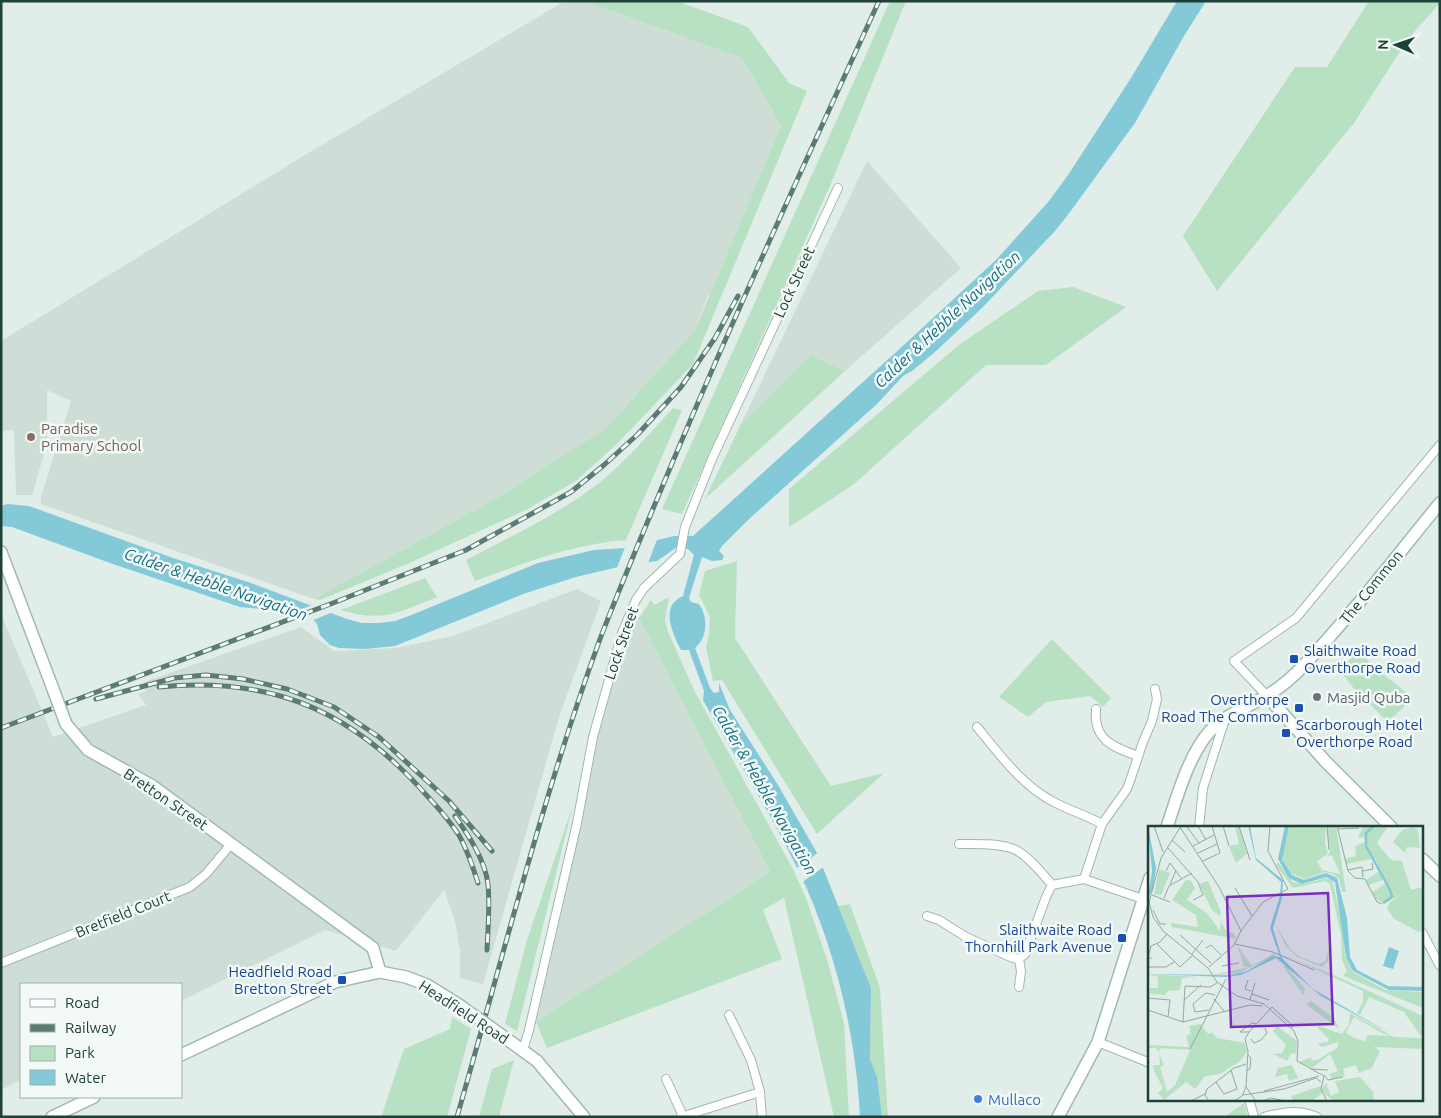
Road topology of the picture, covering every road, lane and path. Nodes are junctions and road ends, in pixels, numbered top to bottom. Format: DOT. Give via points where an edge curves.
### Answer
graph roads {
  1 [pos="838,188"];
  2 [pos="1440,445"];
  3 [pos="1440,503"];
  4 [pos="1,552"];
  5 [pos="1155,689"];
  6 [pos="1267,696"];
  7 [pos="1096,708"];
  8 [pos="1225,719"];
  9 [pos="977,727"];
  10 [pos="1138,756"];
  11 [pos="1102,824"];
  12 [pos="1167,826"];
  13 [pos="1199,826"];
  14 [pos="1389,826"];
  15 [pos="230,844"];
  16 [pos="960,844"];
  17 [pos="1424,861"];
  18 [pos="1440,876"];
  19 [pos="1084,879"];
  20 [pos="1148,884"];
  21 [pos="1052,885"];
  22 [pos="1143,899"];
  23 [pos="927,916"];
  24 [pos="1424,936"];
  25 [pos="1019,959"];
  26 [pos="1,963"];
  27 [pos="1440,966"];
  28 [pos="380,972"];
  29 [pos="1019,987"];
  30 [pos="729,1015"];
  31 [pos="1098,1042"];
  32 [pos="523,1050"];
  33 [pos="182,1055"];
  34 [pos="1148,1062"];
  35 [pos="666,1079"];
  36 [pos="760,1092"];
  37 [pos="92,1098"];
  38 [pos="1249,1100"];
  39 [pos="682,1116"];
  40 [pos="52,1117"];
  41 [pos="584,1117"];
  42 [pos="762,1117"];
  43 [pos="1058,1117"];
  44 [pos="1254,1117"];
  45 [pos="1264,1117"];
  46 [pos="1317,1117"];
  1 -- 32 [label="street, Lock Street" via="712,459 685,527 680,554 644,588 622,633 598,714 575,832"];
  2 -- 6 [label="street" via="1296,618 1234,661"];
  3 -- 6 [label="street, The Common" via="1307,662"];
  4 -- 15 [label="street, Bretton Street, bridge" via="66,724 88,750 151,785"];
  5 -- 10 [label="street" via="1157,699 1152,721"];
  6 -- 8 [label="street, The Common"];
  6 -- 14 [label="street"];
  7 -- 10 [label="street" via="1095,718 1104,739 1110,745"];
  8 -- 12 [label="street, The Common" via="1211,730 1198,749 1180,787"];
  8 -- 13 [label="street" via="1203,788"];
  9 -- 11 [label="street" via="1030,786 1050,800"];
  10 -- 11 [label="street" via="1127,790"];
  11 -- 19 [label="street"];
  15 -- 26 [label="street, Bretfield Court" via="206,874 190,887"];
  15 -- 28 [label="street, Bretton Street" via="373,948"];
  16 -- 21 [label="street" via="1016,850"];
  17 -- 18 [label="street"];
  19 -- 21 [label="street"];
  19 -- 22 [label="street"];
  20 -- 22 [label="street"];
  21 -- 25 [label="street" via="1025,954"];
  22 -- 31 [label="street"];
  23 -- 25 [label="street" via="998,952"];
  24 -- 27 [label="street"];
  25 -- 29 [label="street"];
  28 -- 32 [label="street, Headfield Road, bridge" via="428,985"];
  28 -- 33 [label="street, Headfield Road" via="335,982"];
  30 -- 36 [label="street" via="751,1060"];
  31 -- 34 [label="street"];
  31 -- 43 [label="street"];
  32 -- 41 [label="street, Headfield Road" via="537,1061"];
  35 -- 39 [label="street"];
  36 -- 39 [label="street"];
  36 -- 42 [label="street"];
  37 -- 40 [label="street"];
  38 -- 44 [label="street"];
  45 -- 46 [label="street" via="1295,1111"];
}
